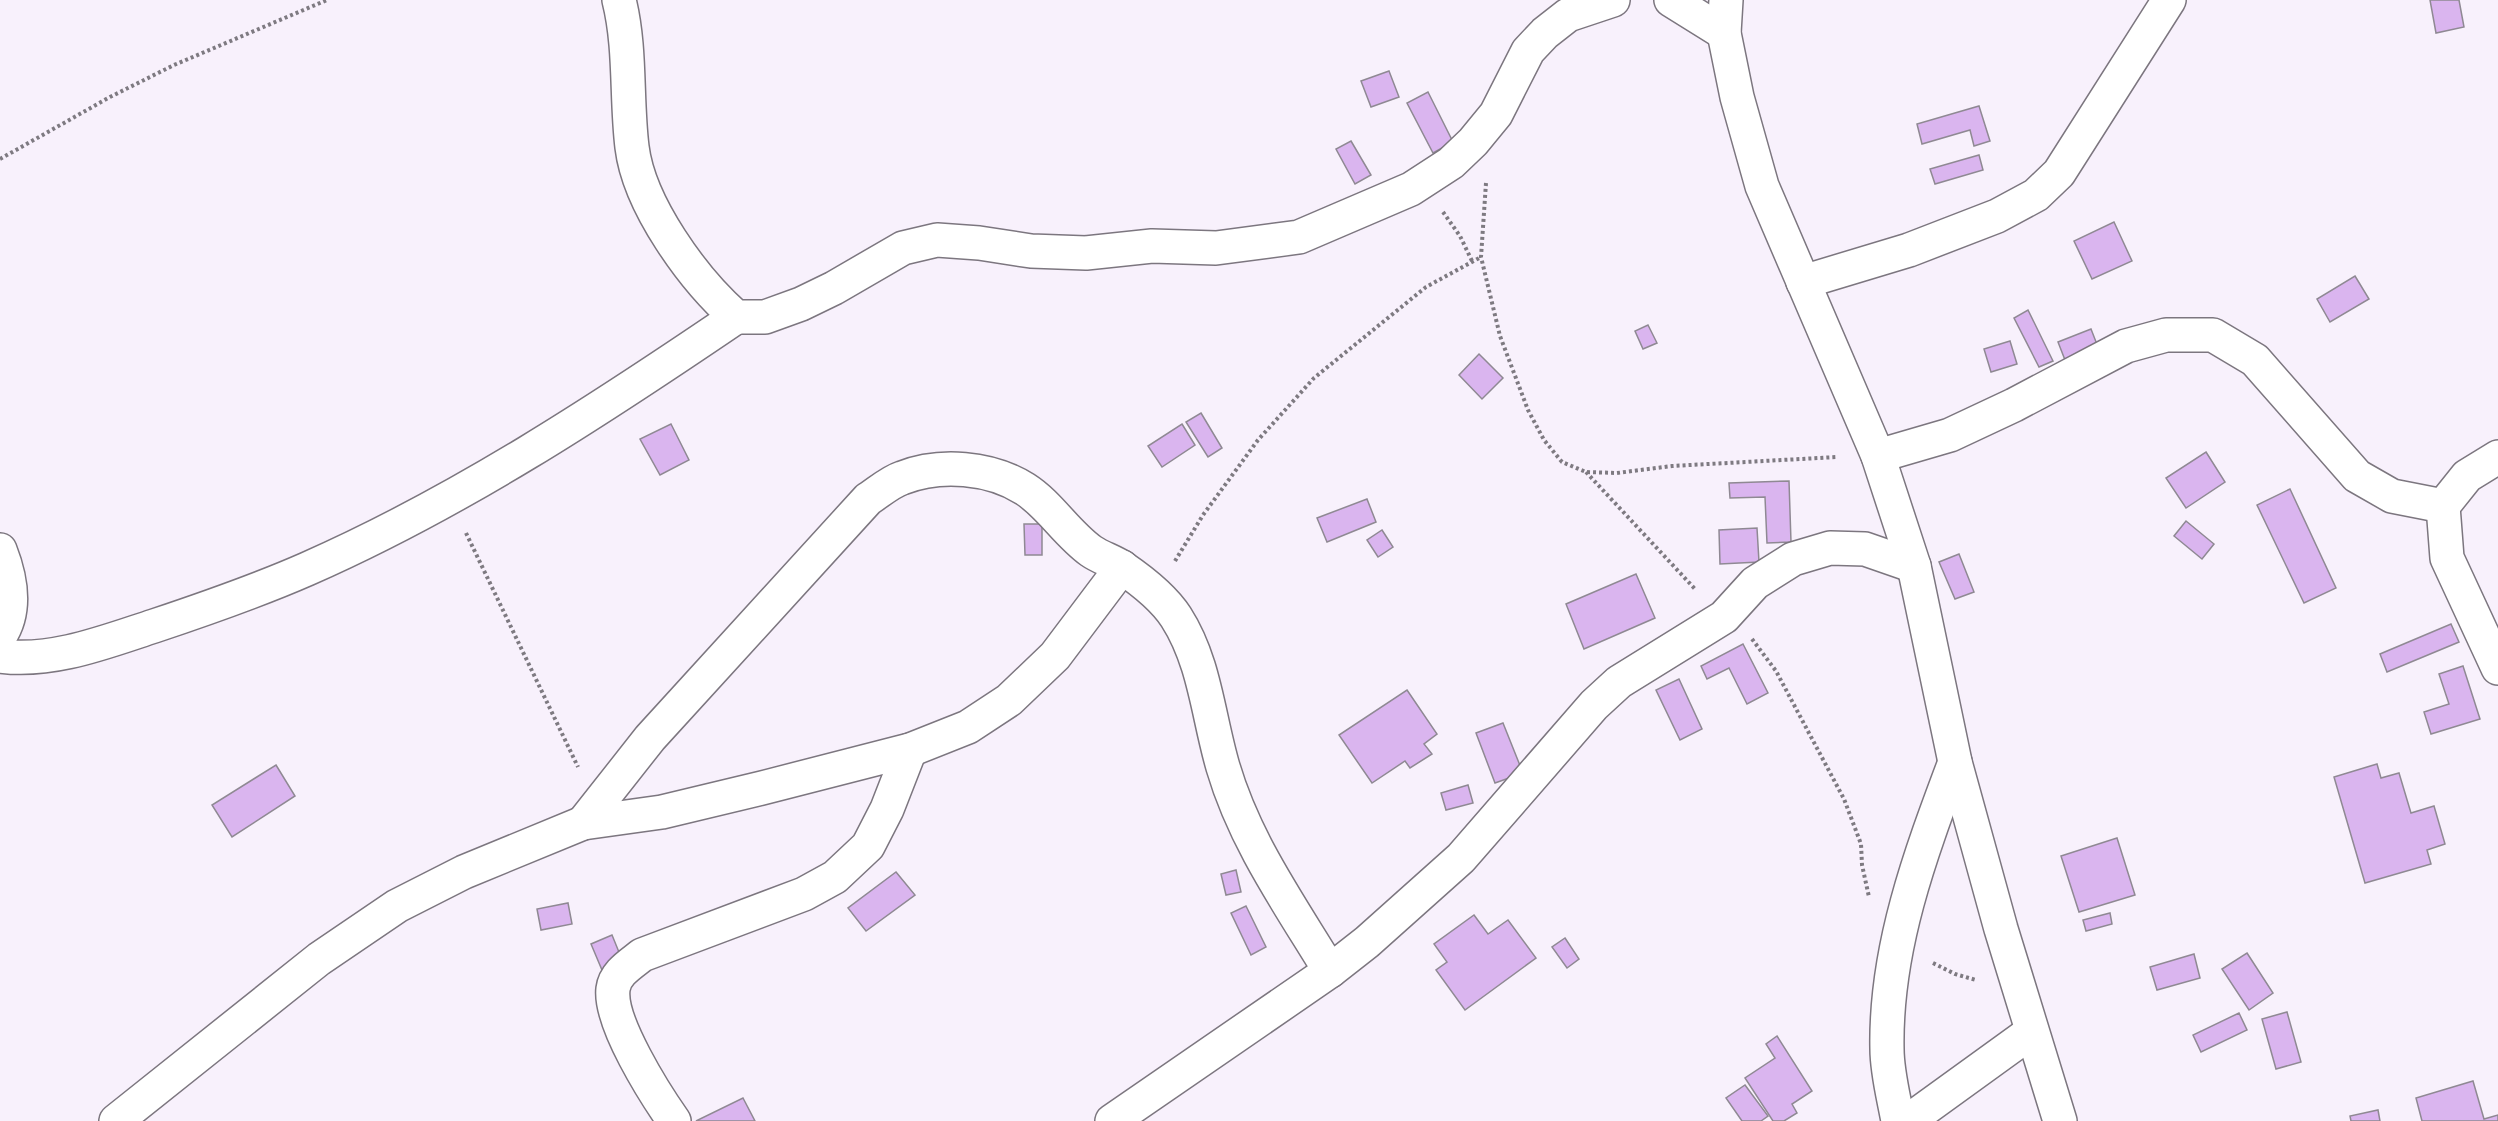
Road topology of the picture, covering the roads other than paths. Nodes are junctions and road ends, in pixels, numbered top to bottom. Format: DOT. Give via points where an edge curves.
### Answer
graph roads {
  1 [pos="619,0"];
  2 [pos="1613,0"];
  3 [pos="1671,0"];
  4 [pos="1726,0"];
  5 [pos="2169,0"];
  6 [pos="1724,33"];
  7 [pos="1803,282"];
  8 [pos="736,317"];
  9 [pos="1878,456"];
  10 [pos="2498,457"];
  11 [pos="2443,506"];
  12 [pos="0,550"];
  13 [pos="1914,566"];
  14 [pos="1122,567"];
  15 [pos="0,636"];
  16 [pos="0,656"];
  17 [pos="2498,669"];
  18 [pos="910,750"];
  19 [pos="1955,762"];
  20 [pos="590,814"];
  21 [pos="1330,971"];
  22 [pos="2031,1032"];
  23 [pos="1160,1105"];
  24 [pos="116,1121"];
  25 [pos="674,1121"];
  26 [pos="1112,1121"];
  27 [pos="1898,1121"];
  28 [pos="1908,1121"];
  29 [pos="2060,1121"];
  1 -- 8 [label="street" via="627,48 637,177 666,232 716,299"];
  2 -- 8 [label="street" via="1568,15 1545,33 1528,51 1496,114 1451,163 1411,189 1299,237 1216,248 1152,246 1086,253 938,240 903,248 801,304 765,317"];
  3 -- 6 [label="street"];
  4 -- 6 [label="street"];
  5 -- 7 [label="street" via="2059,173 2036,195 1997,216 1909,250"];
  6 -- 7 [label="street" via="1762,186"];
  7 -- 9 [label="street"];
  8 -- 16 [label="street" via="638,384 487,477 307,569 214,606 68,652 20,659"];
  9 -- 11 [label="street" via="1950,435 2126,346 2166,335 2213,335 2255,360 2357,476 2392,496"];
  9 -- 13 [label="street"];
  10 -- 11 [label="street" via="2467,476"];
  11 -- 17 [label="street" via="2447,558"];
  12 -- 15 [label="street" via="10,581 11,609"];
  13 -- 19 [label="street"];
  13 -- 21 [label="street" via="1865,549 1830,548 1793,559 1755,583 1724,617 1628,677 1602,698 1461,858"];
  14 -- 18 [label="street" via="1055,656 1010,700 968,727"];
  14 -- 20 [label="street" via="1092,552 1026,489 1001,477 969,470 929,470 900,478 868,500 650,738"];
  14 -- 21 [label="street" via="1155,593 1191,643 1223,768 1259,857"];
  18 -- 20 [label="street" via="662,812"];
  18 -- 25 [label="street" via="868,846 835,877 804,894 642,955 621,971 613,987 615,1012 633,1053"];
  19 -- 22 [label="street"];
  19 -- 27 [label="street" via="1917,861 1888,994 1887,1051"];
  20 -- 24 [label="street" via="464,872 367,925"];
  21 -- 23 [label="street"];
  22 -- 28 [label="street"];
  22 -- 29 [label="street"];
  23 -- 26 [label="street"];
}
